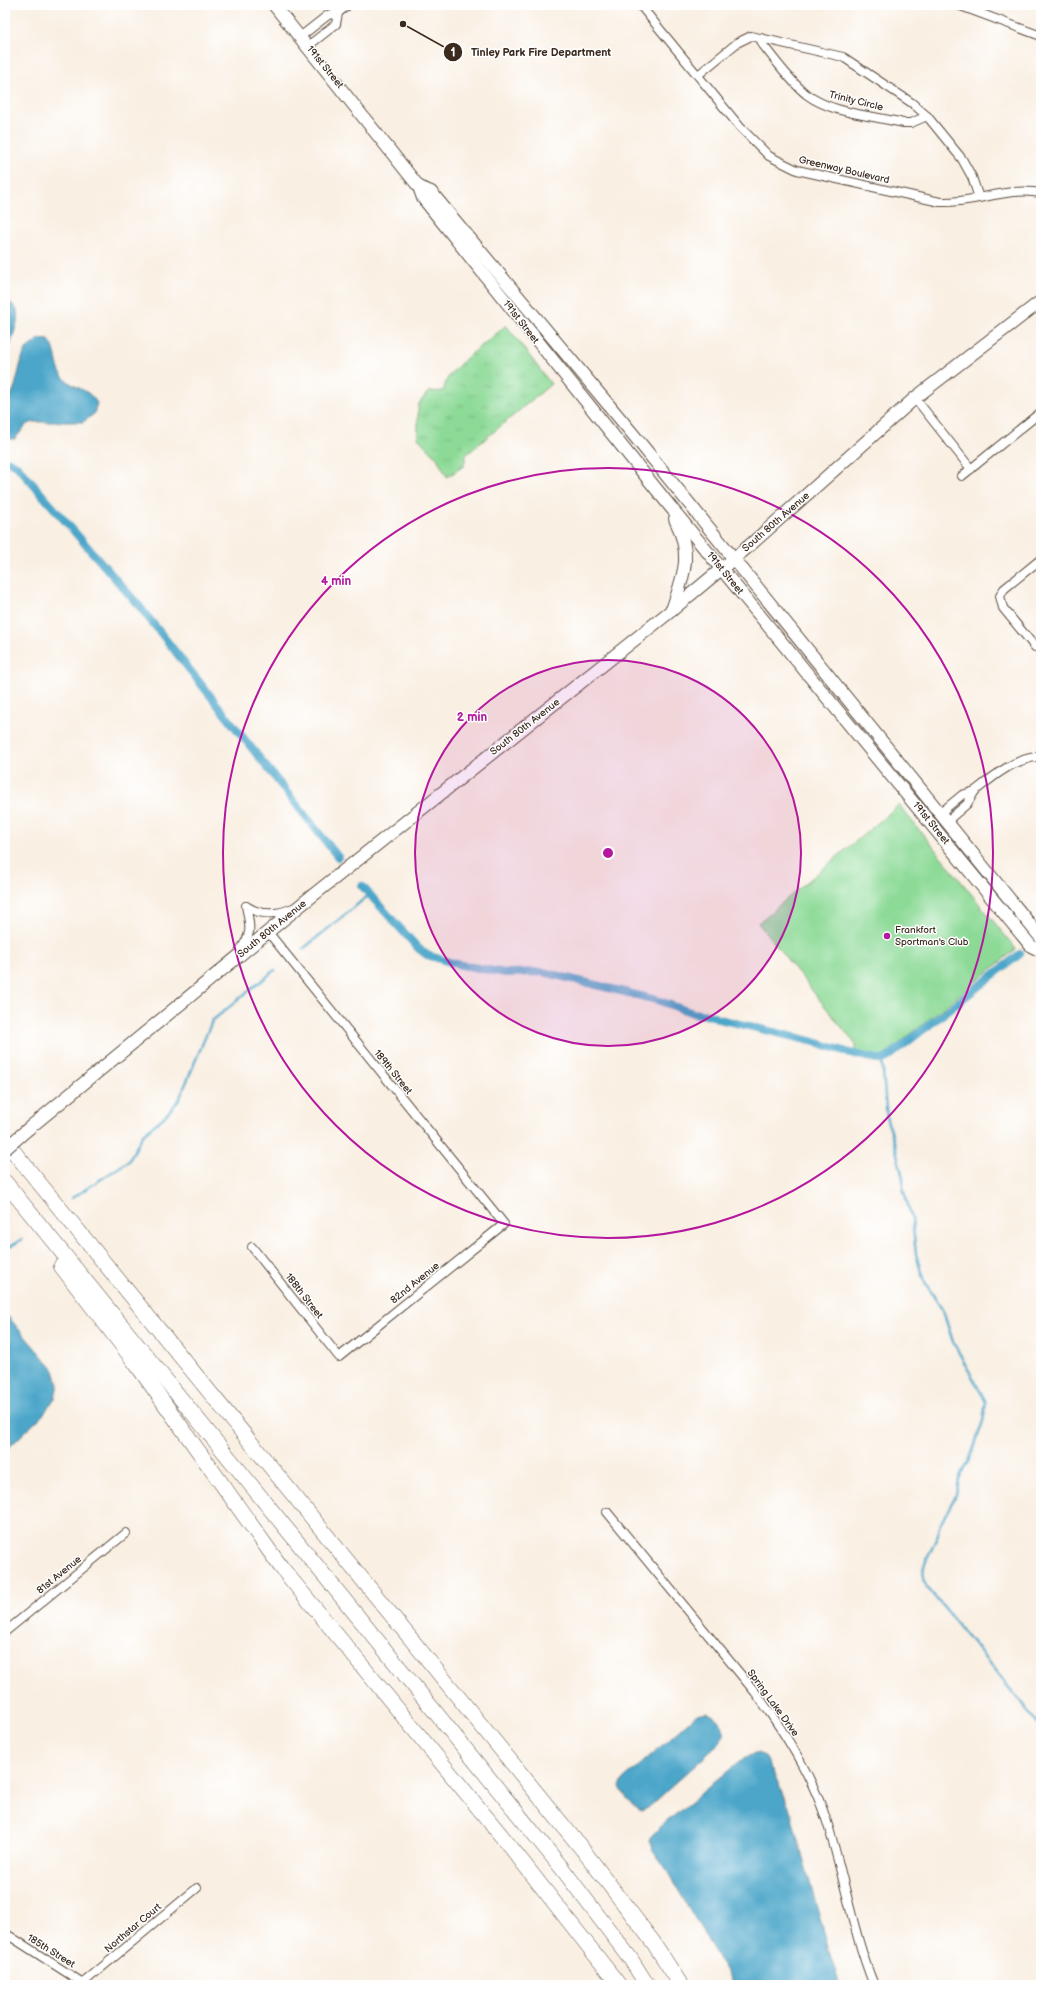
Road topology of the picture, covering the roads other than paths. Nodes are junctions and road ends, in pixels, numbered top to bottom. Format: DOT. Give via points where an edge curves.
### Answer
graph roads {
  1 [pos="274,5"];
  2 [pos="348,5"];
  3 [pos="640,5"];
  4 [pos="958,5"];
  5 [pos="338,13"];
  6 [pos="1041,36"];
  7 [pos="300,37"];
  8 [pos="760,38"];
  9 [pos="308,46"];
  10 [pos="698,75"];
  11 [pos="927,116"];
  12 [pos="419,187"];
  13 [pos="1041,193"];
  14 [pos="979,198"];
  15 [pos="1041,301"];
  16 [pos="916,398"];
  17 [pos="1041,412"];
  18 [pos="972,469"];
  19 [pos="962,476"];
  20 [pos="669,505"];
  21 [pos="734,559"];
  22 [pos="1041,559"];
  23 [pos="722,569"];
  24 [pos="672,610"];
  25 [pos="1035,647"];
  26 [pos="1041,756"];
  27 [pos="942,818"];
  28 [pos="302,904"];
  29 [pos="268,932"];
  30 [pos="1041,938"];
  31 [pos="1041,951"];
  32 [pos="232,962"];
  33 [pos="5,1141"];
  34 [pos="5,1148"];
  35 [pos="5,1182"];
  36 [pos="15,1194"];
  37 [pos="504,1224"];
  38 [pos="252,1247"];
  39 [pos="339,1357"];
  40 [pos="608,1512"];
  41 [pos="126,1533"];
  42 [pos="5,1632"];
  43 [pos="197,1888"];
  44 [pos="5,1933"];
  45 [pos="84,1984"];
  46 [pos="618,1985"];
  47 [pos="647,1985"];
  48 [pos="681,1985"];
  49 [pos="874,1985"];
  1 -- 7 [label="main road, 191st Street"];
  2 -- 5 [label="street"];
  3 -- 10 [label="street, Greenway Boulevard"];
  4 -- 6 [label="street"];
  5 -- 7 [label="street" via="328,15"];
  5 -- 9 [label="street" via="336,24"];
  7 -- 9 [label="main road, 191st Street"];
  8 -- 10 [label="street, Trinity Circle" via="745,38"];
  8 -- 11 [label="street, Trinity Circle" via="843,57 884,83"];
  8 -- 11 [label="street, Trinity Circle" via="763,45 795,82 815,100 837,108 903,123 911,123"];
  9 -- 12 [label="main road, 191st Street"];
  10 -- 14 [label="street, Greenway Boulevard" via="758,146 780,163 813,174 940,202 961,202"];
  11 -- 14 [label="street, Trinity Circle" via="962,159"];
  12 -- 20 [label="main road, 191st Street" via="423,198"];
  12 -- 21 [label="main road, 191st Street" via="431,192"];
  13 -- 14 [label="street, Greenway Boulevard" via="1018,191"];
  15 -- 16 [label="main road, South 80th Avenue"];
  16 -- 18 [label="street"];
  16 -- 21 [label="main road, South 80th Avenue"];
  17 -- 18 [label="street"];
  18 -- 19 [label="street"];
  20 -- 23 [label="main road, 191st Street"];
  20 -- 24 [label="main road" via="683,535 686,550 686,564"];
  21 -- 23 [label="main road, South 80th Avenue"];
  21 -- 27 [label="main road, 191st Street"];
  22 -- 25 [label="street" via="1004,589 1000,596 1003,608"];
  23 -- 24 [label="main road, South 80th Avenue"];
  23 -- 31 [label="main road, 191st Street" via="1031,946"];
  24 -- 28 [label="main road, South 80th Avenue"];
  26 -- 27 [label="street" via="1016,762 1002,769 975,791 968,804"];
  27 -- 30 [label="main road, 191st Street"];
  28 -- 29 [label="main road, South 80th Avenue"];
  28 -- 32 [label="street" via="283,912 257,913 246,906 250,934"];
  29 -- 32 [label="main road, South 80th Avenue"];
  29 -- 37 [label="street, 189th Street"];
  32 -- 34 [label="main road, South 80th Avenue, bridge"];
  33 -- 48 [label="highway" via="583,1850 653,1942"];
  35 -- 36 [label="highway"];
  36 -- 46 [label="highway" via="59,1264 141,1371 281,1567 513,1850"];
  36 -- 47 [label="highway" via="561,1867 630,1958"];
  37 -- 39 [label="street, 82nd Avenue"];
  38 -- 39 [label="street, 188th Street"];
  40 -- 49 [label="street, Spring Lake Drive" via="755,1692 795,1752 826,1818 855,1933"];
  41 -- 42 [label="street, 81st Avenue"];
  43 -- 45 [label="street, Northstar Court"];
  44 -- 45 [label="street, 185th Street"];
}
